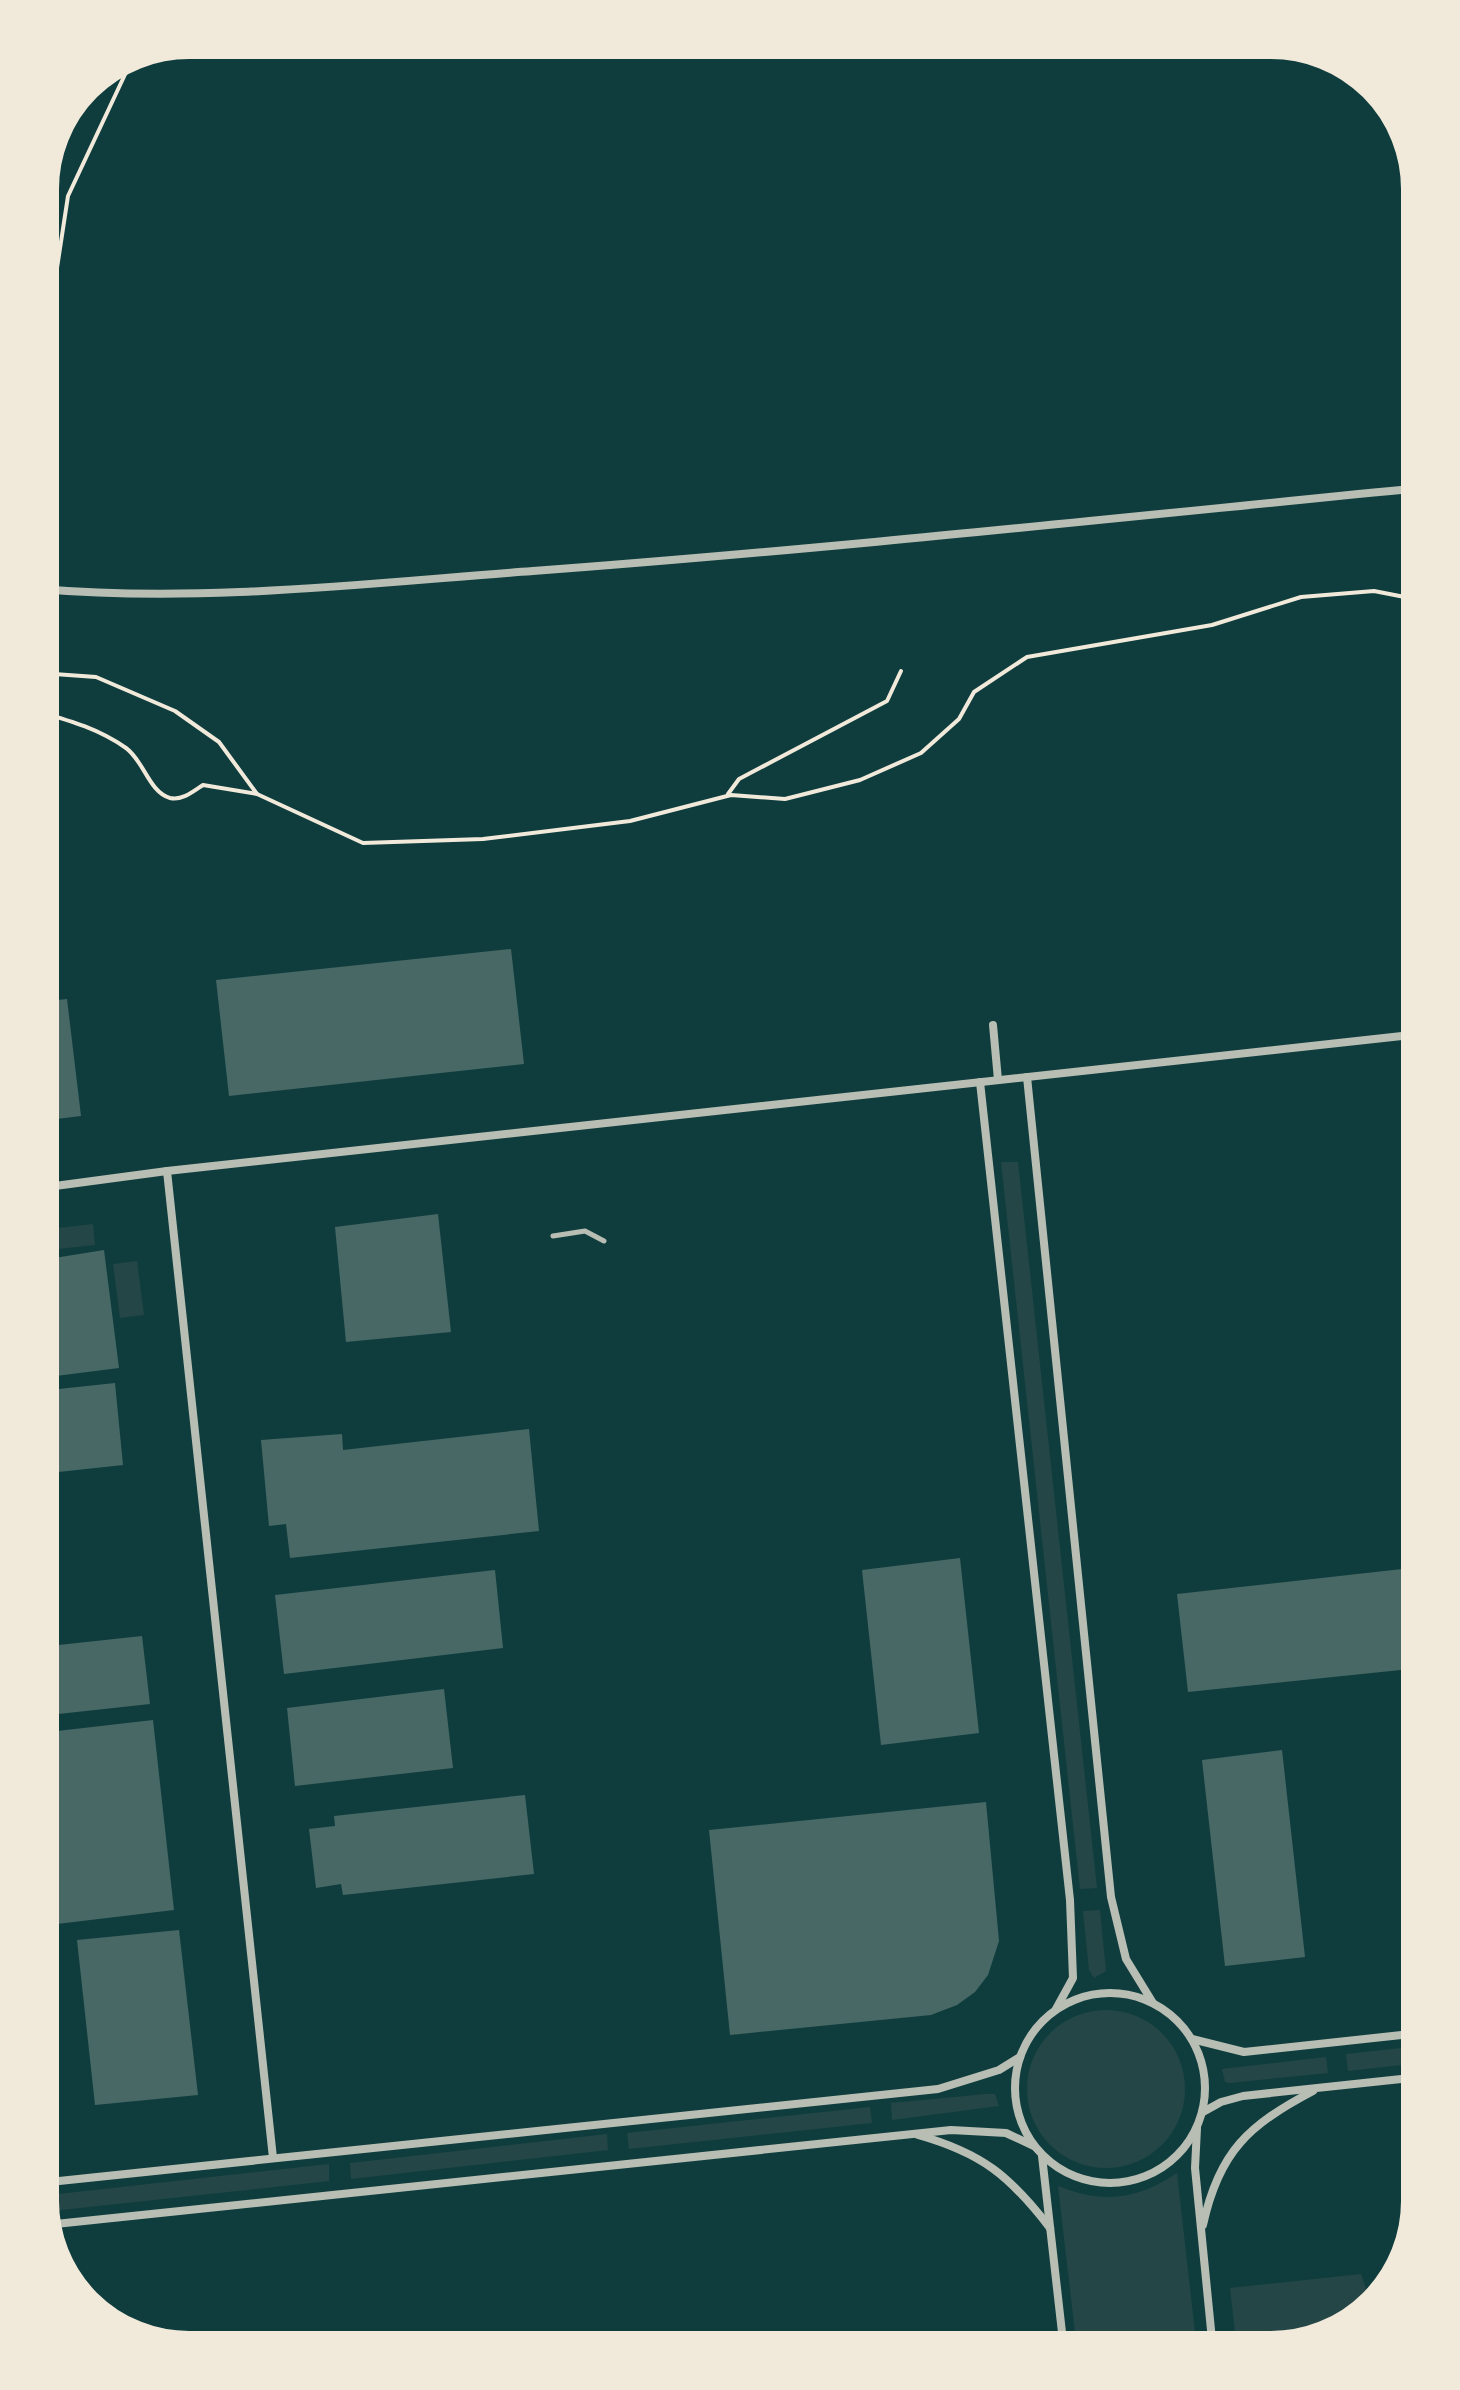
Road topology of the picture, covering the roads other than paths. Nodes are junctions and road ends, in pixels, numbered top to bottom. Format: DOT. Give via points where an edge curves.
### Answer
graph roads {
  1 [pos="1406,489"];
  2 [pos="54,590"];
  3 [pos="993,1025"];
  4 [pos="1406,1036"];
  5 [pos="1027,1077"];
  6 [pos="998,1080"];
  7 [pos="980,1082"];
  8 [pos="167,1171"];
  9 [pos="54,1186"];
  10 [pos="553,1236"];
  11 [pos="604,1241"];
  12 [pos="1153,2003"];
  13 [pos="1056,2009"];
  14 [pos="1406,2035"];
  15 [pos="1191,2039"];
  16 [pos="1020,2057"];
  17 [pos="1406,2079"];
  18 [pos="1318,2088"];
  19 [pos="1203,2112"];
  20 [pos="1197,2127"];
  21 [pos="913,2133"];
  22 [pos="1034,2146"];
  23 [pos="1042,2156"];
  24 [pos="273,2158"];
  25 [pos="54,2181"];
  26 [pos="57,2224"];
  27 [pos="1050,2228"];
  28 [pos="1201,2233"];
  29 [pos="1062,2336"];
  30 [pos="1212,2336"];
  1 -- 2 [label="street" via="690,559 325,587 117,596"];
  3 -- 6 [label="street"];
  4 -- 5 [label="street"];
  5 -- 6 [label="street"];
  5 -- 12 [label="street" via="1111,1897 1126,1959"];
  6 -- 7 [label="street"];
  7 -- 8 [label="street"];
  7 -- 13 [label="street" via="1070,1900 1073,1978"];
  8 -- 9 [label="street"];
  8 -- 24 [label="street"];
  10 -- 11 [label="lane" via="585,1231"];
  12 -- 13 [label="street" via="1114,1993 1074,1999"];
  12 -- 15 [label="street" via="1175,2018"];
  13 -- 16 [label="street" via="1041,2022"];
  14 -- 15 [label="street" via="1244,2052"];
  15 -- 19 [label="street" via="1204,2074"];
  16 -- 22 [label="street" via="1015,2088 1020,2119"];
  16 -- 24 [label="street" via="999,2070 938,2089"];
  17 -- 18 [label="street"];
  18 -- 19 [label="street" via="1243,2096"];
  18 -- 28 [label="street" via="1266,2116 1231,2152 1210,2191"];
  19 -- 20 [label="street"];
  20 -- 23 [label="street" via="1170,2163 1128,2182 1082,2180"];
  20 -- 28 [label="street"];
  21 -- 22 [label="street" via="983,2130 1006,2133"];
  21 -- 26 [label="street"];
  21 -- 27 [label="street" via="961,2147 1001,2173"];
  22 -- 23 [label="street"];
  23 -- 27 [label="street"];
  24 -- 25 [label="street"];
  27 -- 29 [label="street"];
  28 -- 30 [label="street"];
}
